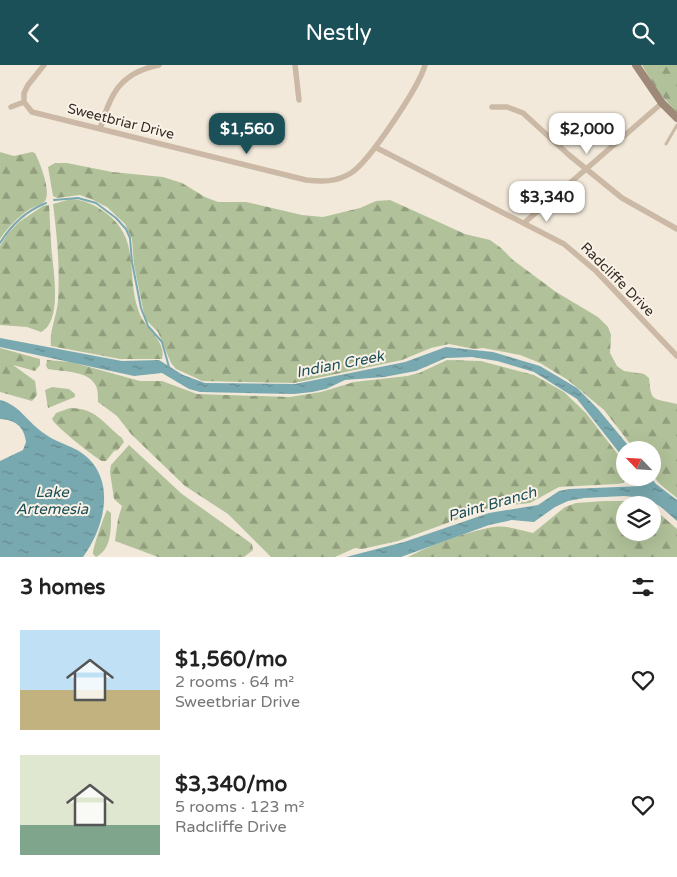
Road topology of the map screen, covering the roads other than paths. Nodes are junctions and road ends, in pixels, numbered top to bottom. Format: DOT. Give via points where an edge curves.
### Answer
graph roads {
  1 [pos="44,65"];
  2 [pos="159,65"];
  3 [pos="295,65"];
  4 [pos="425,65"];
  5 [pos="636,65"];
  6 [pos="299,100"];
  7 [pos="24,103"];
  8 [pos="662,103"];
  9 [pos="11,107"];
  10 [pos="492,107"];
  11 [pos="677,118"];
  12 [pos="677,125"];
  13 [pos="100,129"];
  14 [pos="666,144"];
  15 [pos="375,147"];
  16 [pos="587,168"];
  17 [pos="524,223"];
  18 [pos="677,229"];
  19 [pos="677,356"];
  1 -- 7 [label="street" via="28,85"];
  2 -- 13 [label="street" via="136,72 118,86 109,100"];
  3 -- 6 [label="street"];
  4 -- 15 [label="street, Sweetbriar Drive" via="416,89"];
  5 -- 8 [label="street"];
  7 -- 9 [label="street"];
  7 -- 13 [label="street, Sweetbriar Drive" via="32,112"];
  8 -- 11 [label="street"];
  8 -- 16 [label="street"];
  10 -- 16 [label="street" via="507,107 523,113"];
  12 -- 14 [label="lane"];
  13 -- 15 [label="street, Sweetbriar Drive" via="317,181 346,175 359,166"];
  15 -- 17 [label="street, Radcliffe Drive"];
  16 -- 17 [label="street"];
  16 -- 18 [label="street" via="629,203"];
  17 -- 19 [label="street, Radcliffe Drive" via="575,253 596,271"];
}
